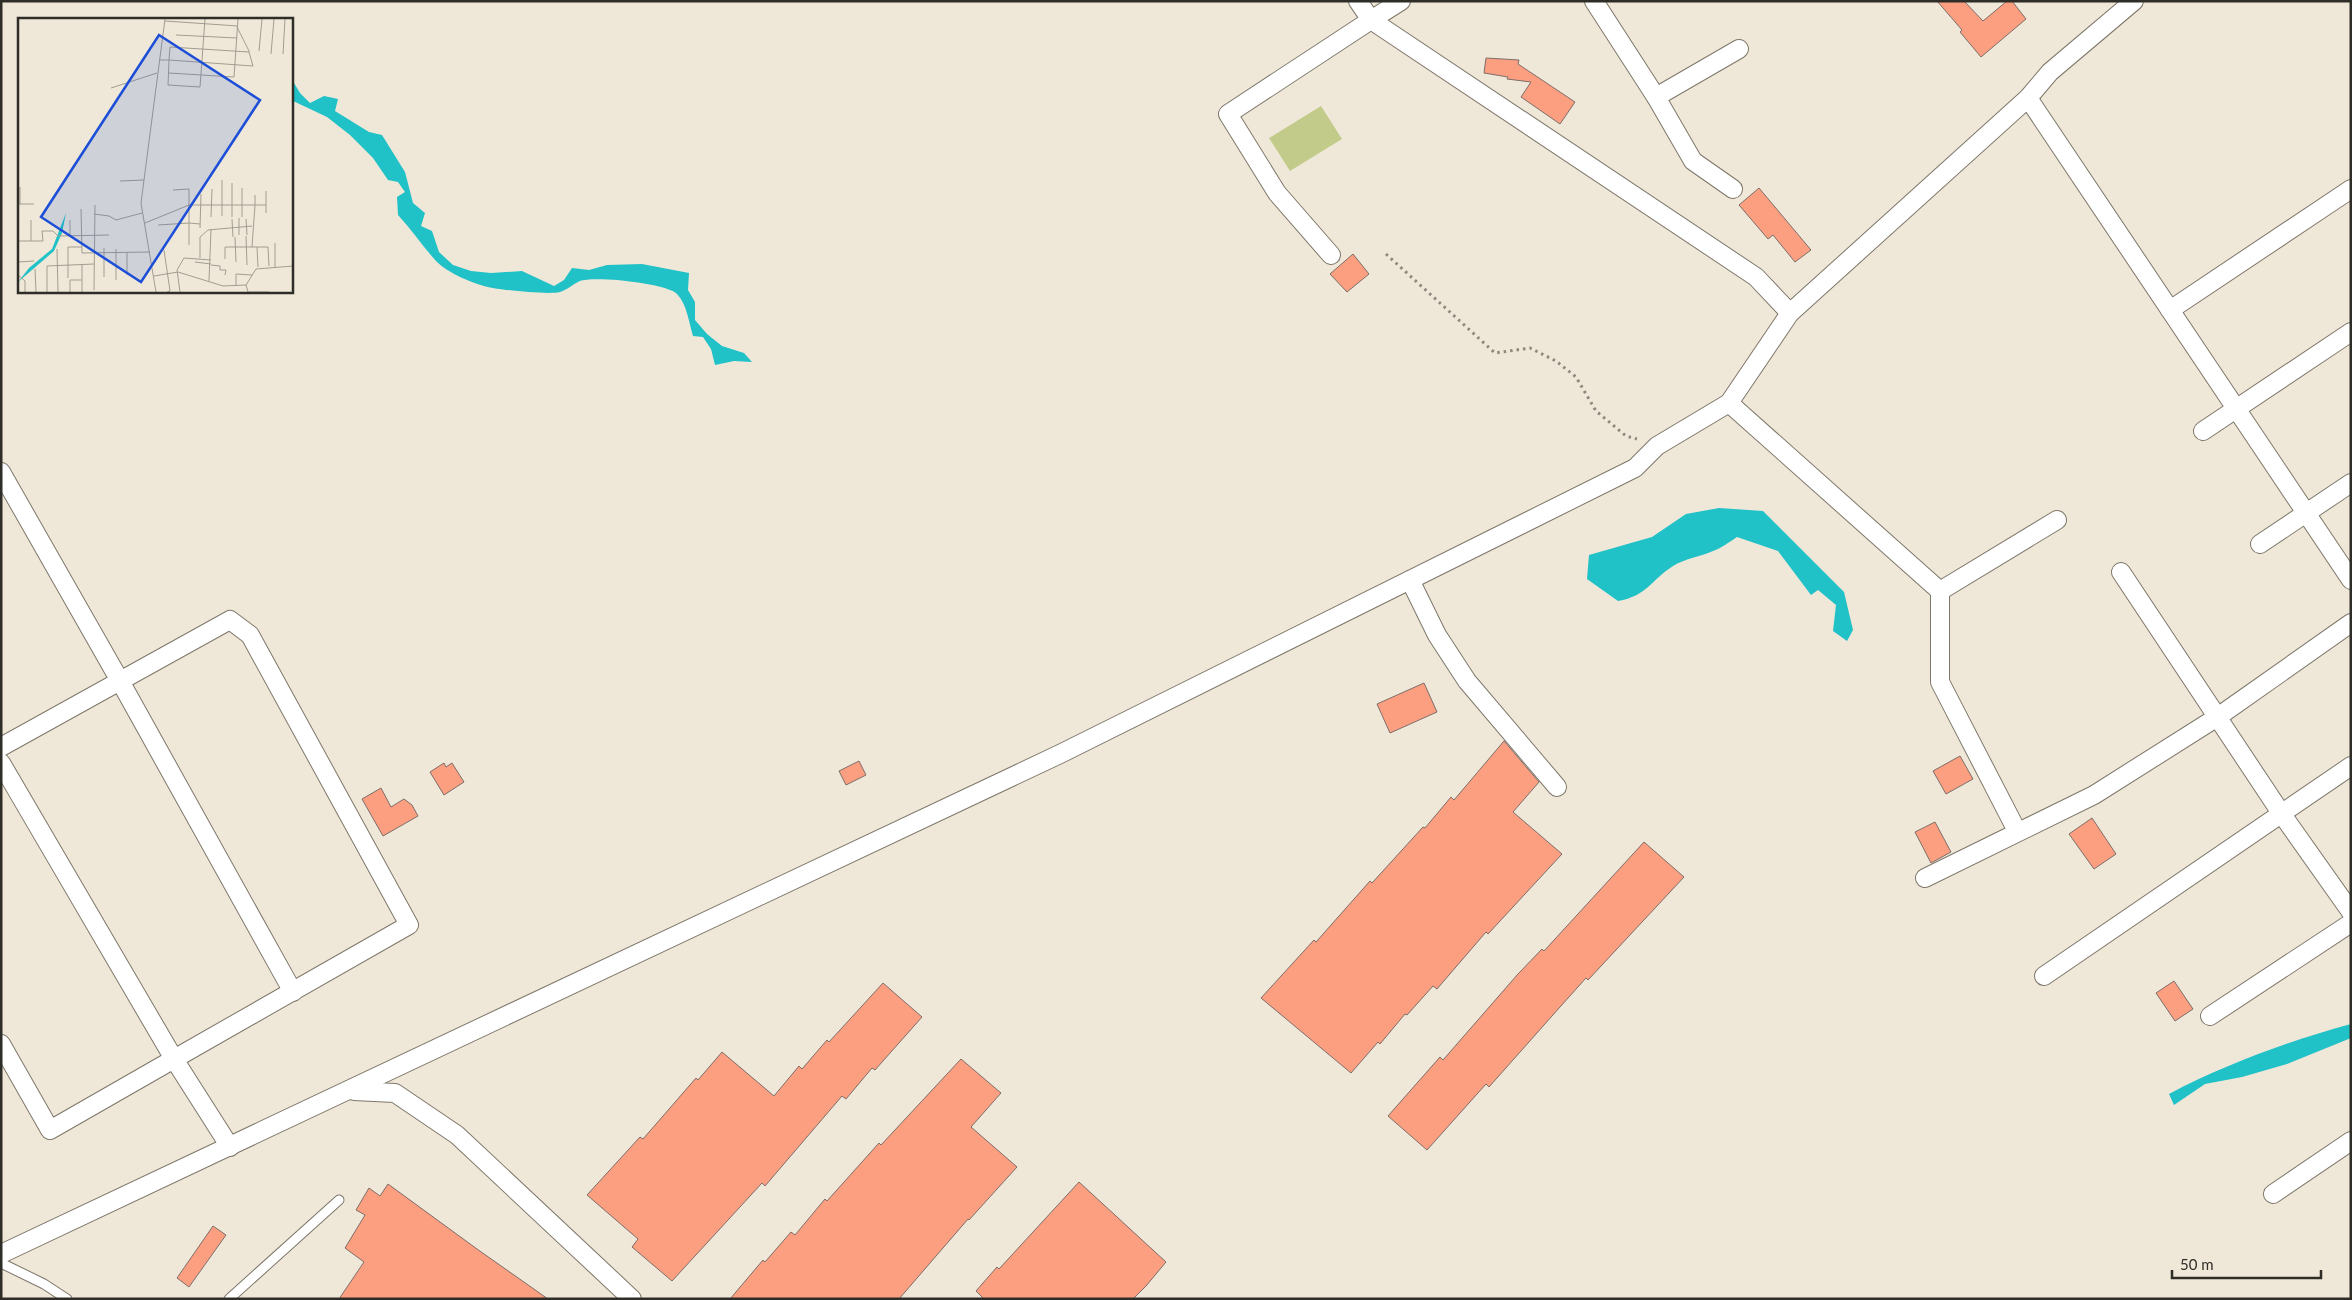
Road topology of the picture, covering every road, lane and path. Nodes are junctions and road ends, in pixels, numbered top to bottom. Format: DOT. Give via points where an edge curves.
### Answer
graph roads {
  1 [pos="1358,1"];
  2 [pos="1401,1"];
  3 [pos="2134,1"];
  4 [pos="1600,3"];
  5 [pos="1371,20"];
  6 [pos="1739,49"];
  7 [pos="1656,97"];
  8 [pos="2028,98"];
  9 [pos="2351,188"];
  10 [pos="1733,189"];
  11 [pos="1386,254"];
  12 [pos="1331,255"];
  13 [pos="2170,310"];
  14 [pos="1790,313"];
  15 [pos="2351,332"];
  16 [pos="1729,403"];
  17 [pos="2237,409"];
  18 [pos="2203,431"];
  19 [pos="1657,446"];
  20 [pos="1,472"];
  21 [pos="2351,483"];
  22 [pos="2306,513"];
  23 [pos="2057,520"];
  24 [pos="2260,544"];
  25 [pos="2122,572"];
  26 [pos="1410,580"];
  27 [pos="2351,580"];
  28 [pos="1940,591"];
  29 [pos="2351,623"];
  30 [pos="120,681"];
  31 [pos="2219,716"];
  32 [pos="1,747"];
  33 [pos="1,764"];
  34 [pos="2351,766"];
  35 [pos="1557,787"];
  36 [pos="2281,813"];
  37 [pos="2017,831"];
  38 [pos="1925,878"];
  39 [pos="2351,912"];
  40 [pos="2351,923"];
  41 [pos="2044,976"];
  42 [pos="293,992"];
  43 [pos="2210,1016"];
  44 [pos="1,1044"];
  45 [pos="174,1059"];
  46 [pos="351,1091"];
  47 [pos="2351,1141"];
  48 [pos="230,1147"];
  49 [pos="2273,1194"];
  50 [pos="339,1200"];
  51 [pos="1,1254"];
  52 [pos="1,1263"];
  53 [pos="67,1299"];
  54 [pos="229,1299"];
  55 [pos="632,1299"];
  1 -- 5 [label="street"];
  2 -- 5 [label="street"];
  3 -- 8 [label="street" via="2050,72"];
  4 -- 7 [label="street"];
  5 -- 12 [label="street" via="1228,114 1277,193"];
  5 -- 14 [label="street" via="1756,277"];
  6 -- 7 [label="street"];
  7 -- 10 [label="street" via="1693,161"];
  8 -- 13 [label="street"];
  8 -- 14 [label="street"];
  9 -- 13 [label="street"];
  11 -- 19 [label="path" via="1495,353 1530,348 1556,361 1576,377 1596,411 1626,436"];
  13 -- 17 [label="street"];
  14 -- 16 [label="street"];
  15 -- 17 [label="street"];
  16 -- 19 [label="street"];
  16 -- 28 [label="street"];
  17 -- 18 [label="street"];
  17 -- 22 [label="street"];
  19 -- 26 [label="street" via="1635,468"];
  20 -- 30 [label="street"];
  21 -- 22 [label="street"];
  22 -- 24 [label="street"];
  22 -- 27 [label="street"];
  23 -- 28 [label="street"];
  25 -- 31 [label="street"];
  26 -- 35 [label="street" via="1436,635 1467,680"];
  26 -- 46 [label="street" via="1060,754"];
  28 -- 37 [label="street" via="1940,682"];
  29 -- 31 [label="street"];
  30 -- 32 [label="street"];
  30 -- 42 [label="street"];
  30 -- 42 [label="street" via="230,620 250,635 409,925"];
  31 -- 36 [label="street"];
  31 -- 37 [label="street" via="2094,795"];
  33 -- 45 [label="street"];
  34 -- 36 [label="street"];
  36 -- 39 [label="street"];
  36 -- 41 [label="street"];
  37 -- 38 [label="street"];
  40 -- 43 [label="street"];
  42 -- 45 [label="street"];
  44 -- 45 [label="street" via="50,1130"];
  45 -- 48 [label="street"];
  46 -- 48 [label="street"];
  46 -- 55 [label="street" via="395,1093 458,1136"];
  47 -- 49 [label="street"];
  48 -- 51 [label="street"];
  50 -- 54 [label="lane"];
  52 -- 53 [label="lane"];
}
